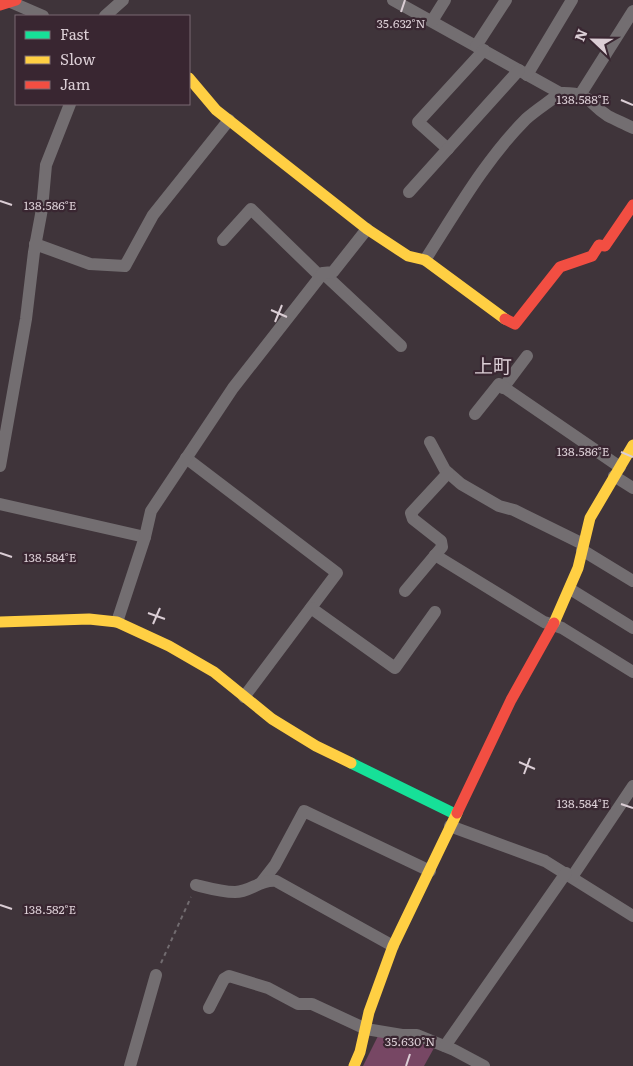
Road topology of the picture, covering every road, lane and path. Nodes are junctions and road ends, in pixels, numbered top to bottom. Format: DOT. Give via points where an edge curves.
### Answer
graph roads {
  1 [pos="123,0"];
  2 [pos="393,0"];
  3 [pos="445,0"];
  4 [pos="506,0"];
  5 [pos="572,0"];
  6 [pos="8,2"];
  7 [pos="633,11"];
  8 [pos="40,15"];
  9 [pos="106,15"];
  10 [pos="432,21"];
  11 [pos="480,48"];
  12 [pos="523,73"];
  13 [pos="190,79"];
  14 [pos="560,93"];
  15 [pos="580,95"];
  16 [pos="70,105"];
  17 [pos="229,120"];
  18 [pos="633,128"];
  19 [pos="448,149"];
  20 [pos="409,192"];
  21 [pos="633,205"];
  22 [pos="367,229"];
  23 [pos="223,240"];
  24 [pos="35,244"];
  25 [pos="425,260"];
  26 [pos="321,274"];
  27 [pos="401,346"];
  28 [pos="527,356"];
  29 [pos="503,388"];
  30 [pos="475,414"];
  31 [pos="430,442"];
  32 [pos="633,445"];
  33 [pos="186,458"];
  34 [pos="0,466"];
  35 [pos="617,471"];
  36 [pos="448,473"];
  37 [pos="633,488"];
  38 [pos="0,504"];
  39 [pos="144,537"];
  40 [pos="583,547"];
  41 [pos="435,555"];
  42 [pos="633,581"];
  43 [pos="570,589"];
  44 [pos="405,590"];
  45 [pos="311,608"];
  46 [pos="435,612"];
  47 [pos="0,622"];
  48 [pos="117,622"];
  49 [pos="553,625"];
  50 [pos="633,628"];
  51 [pos="633,672"];
  52 [pos="244,697"];
  53 [pos="633,786"];
  54 [pos="455,814"];
  55 [pos="450,826"];
  56 [pos="430,871"];
  57 [pos="569,875"];
  58 [pos="260,884"];
  59 [pos="196,885"];
  60 [pos="633,916"];
  61 [pos="393,946"];
  62 [pos="156,975"];
  63 [pos="209,1008"];
  64 [pos="366,1029"];
  65 [pos="445,1046"];
  66 [pos="130,1066"];
  67 [pos="354,1066"];
  68 [pos="484,1066"];
  1 -- 9 [label="street"];
  2 -- 10 [label="street"];
  3 -- 10 [label="street"];
  4 -- 11 [label="street"];
  5 -- 12 [label="street"];
  6 -- 8 [label="street"];
  7 -- 15 [label="street"];
  10 -- 11 [label="street"];
  11 -- 12 [label="street"];
  11 -- 19 [label="street" via="418,122"];
  12 -- 14 [label="street"];
  12 -- 19 [label="street"];
  13 -- 17 [label="street"];
  14 -- 15 [label="street"];
  14 -- 25 [label="street" via="527,118 504,143"];
  15 -- 18 [label="street" via="587,97 607,115"];
  16 -- 24 [label="street" via="46,164"];
  17 -- 22 [label="street"];
  17 -- 24 [label="street" via="153,215 125,266 90,264"];
  19 -- 20 [label="street"];
  21 -- 25 [label="street" via="605,246 599,246 592,256 560,267 515,324"];
  22 -- 25 [label="street" via="408,256"];
  22 -- 26 [label="street" via="333,272"];
  23 -- 26 [label="street" via="251,209"];
  24 -- 34 [label="street" via="26,319"];
  26 -- 27 [label="street"];
  26 -- 33 [label="street" via="232,388"];
  28 -- 29 [label="street"];
  29 -- 30 [label="street" via="499,384"];
  29 -- 35 [label="street"];
  31 -- 36 [label="street"];
  32 -- 35 [label="street"];
  33 -- 39 [label="street" via="151,511"];
  33 -- 45 [label="street" via="337,572"];
  35 -- 37 [label="street"];
  35 -- 40 [label="street" via="590,518"];
  36 -- 40 [label="street" via="499,506 514,510"];
  36 -- 41 [label="street" via="411,514 441,541 442,547"];
  38 -- 39 [label="street"];
  39 -- 48 [label="street"];
  40 -- 42 [label="street"];
  40 -- 43 [label="street"];
  41 -- 44 [label="street"];
  41 -- 49 [label="street"];
  43 -- 49 [label="street"];
  43 -- 50 [label="street"];
  45 -- 46 [label="street" via="395,668"];
  45 -- 52 [label="street"];
  47 -- 48 [label="street" via="88,619"];
  48 -- 52 [label="street" via="206,668"];
  49 -- 51 [label="street"];
  49 -- 54 [label="street" via="511,700"];
  52 -- 54 [label="street" via="316,746"];
  53 -- 57 [label="street"];
  54 -- 55 [label="street"];
  55 -- 56 [label="street"];
  55 -- 57 [label="street" via="545,860"];
  56 -- 58 [label="street" via="304,810 275,865"];
  56 -- 61 [label="street"];
  57 -- 60 [label="street"];
  57 -- 65 [label="street"];
  58 -- 59 [label="street" via="236,892"];
  58 -- 61 [label="street" via="266,880 276,881"];
  59 -- 62 [label="path"];
  61 -- 64 [label="street"];
  62 -- 66 [label="street"];
  63 -- 64 [label="street" via="224,979 229,976 268,988 298,1004 312,1004"];
  64 -- 65 [label="street" via="417,1035"];
  64 -- 67 [label="street"];
  65 -- 68 [label="street"];
}
